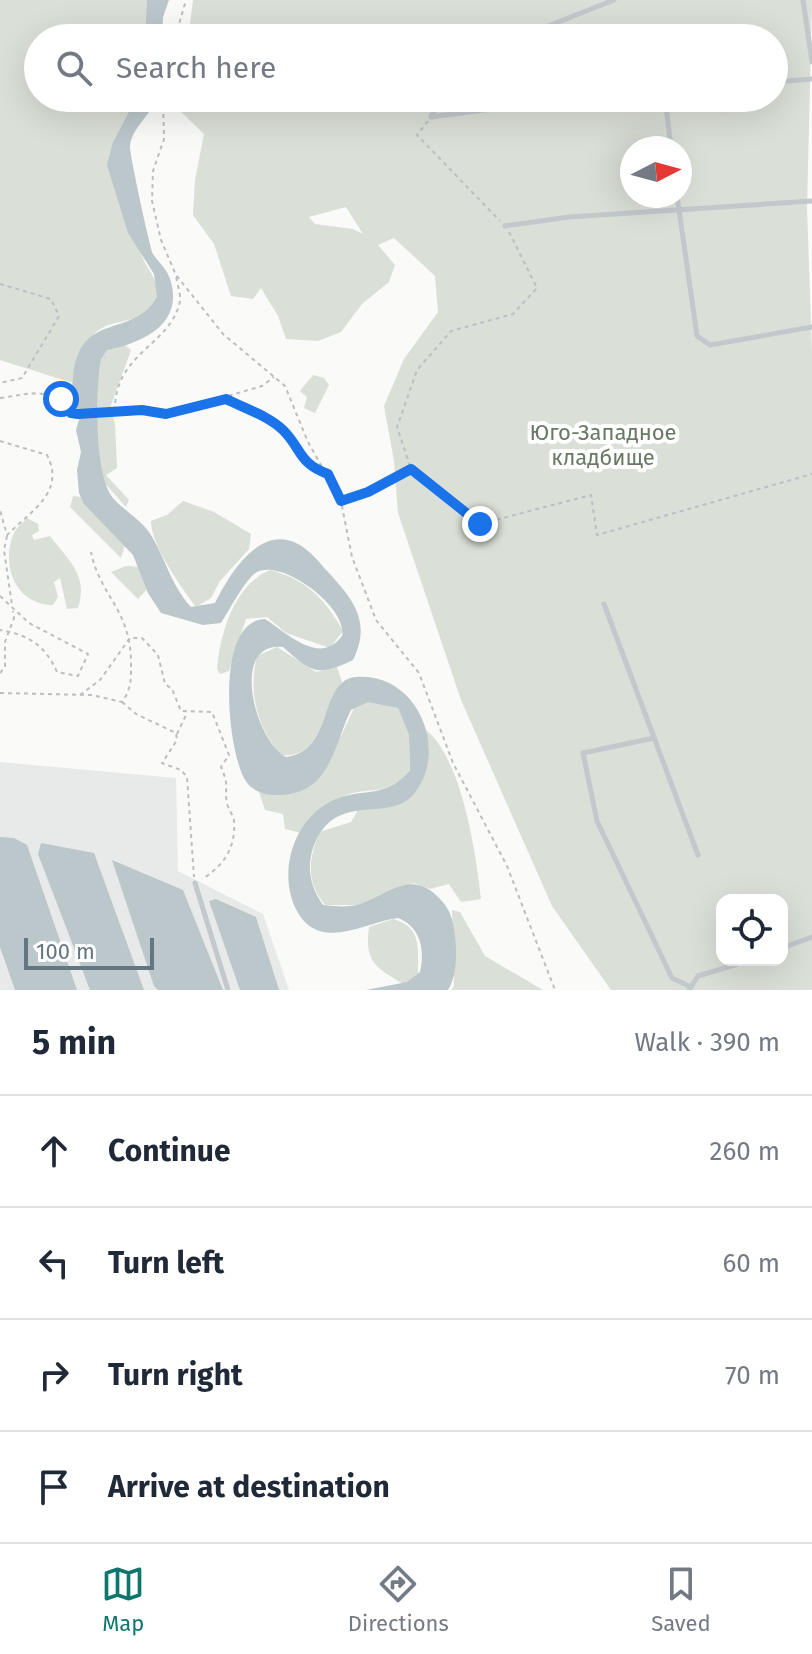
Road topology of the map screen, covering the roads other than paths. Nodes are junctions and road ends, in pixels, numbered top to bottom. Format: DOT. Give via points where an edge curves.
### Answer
graph roads {
  1 [pos="614,0"];
  2 [pos="803,0"];
  3 [pos="598,3"];
  4 [pos="550,24"];
  5 [pos="812,62"];
  6 [pos="812,79"];
  7 [pos="788,81"];
  8 [pos="435,112"];
  9 [pos="469,112"];
  10 [pos="667,112"];
  11 [pos="670,136"];
  12 [pos="812,201"];
  13 [pos="679,210"];
  14 [pos="505,226"];
  15 [pos="812,327"];
  16 [pos="604,604"];
  17 [pos="654,738"];
  18 [pos="698,855"];
  19 [pos="195,883"];
  20 [pos="812,937"];
  21 [pos="788,946"];
  22 [pos="731,966"];
  23 [pos="690,988"];
  24 [pos="228,990"];
  1 -- 3 [label="lane"];
  2 -- 5 [label="lane"];
  3 -- 4 [label="lane"];
  6 -- 7 [label="lane"];
  8 -- 9 [label="lane" via="431,117"];
  10 -- 11 [label="lane"];
  12 -- 13 [label="lane"];
  13 -- 14 [label="lane"];
  13 -- 15 [label="lane" via="697,336 710,345"];
  16 -- 17 [label="lane"];
  17 -- 18 [label="lane"];
  17 -- 23 [label="lane" via="583,753 597,821 672,978"];
  19 -- 24 [label="lane"];
  20 -- 21 [label="lane"];
  22 -- 23 [label="lane" via="698,976"];
}
